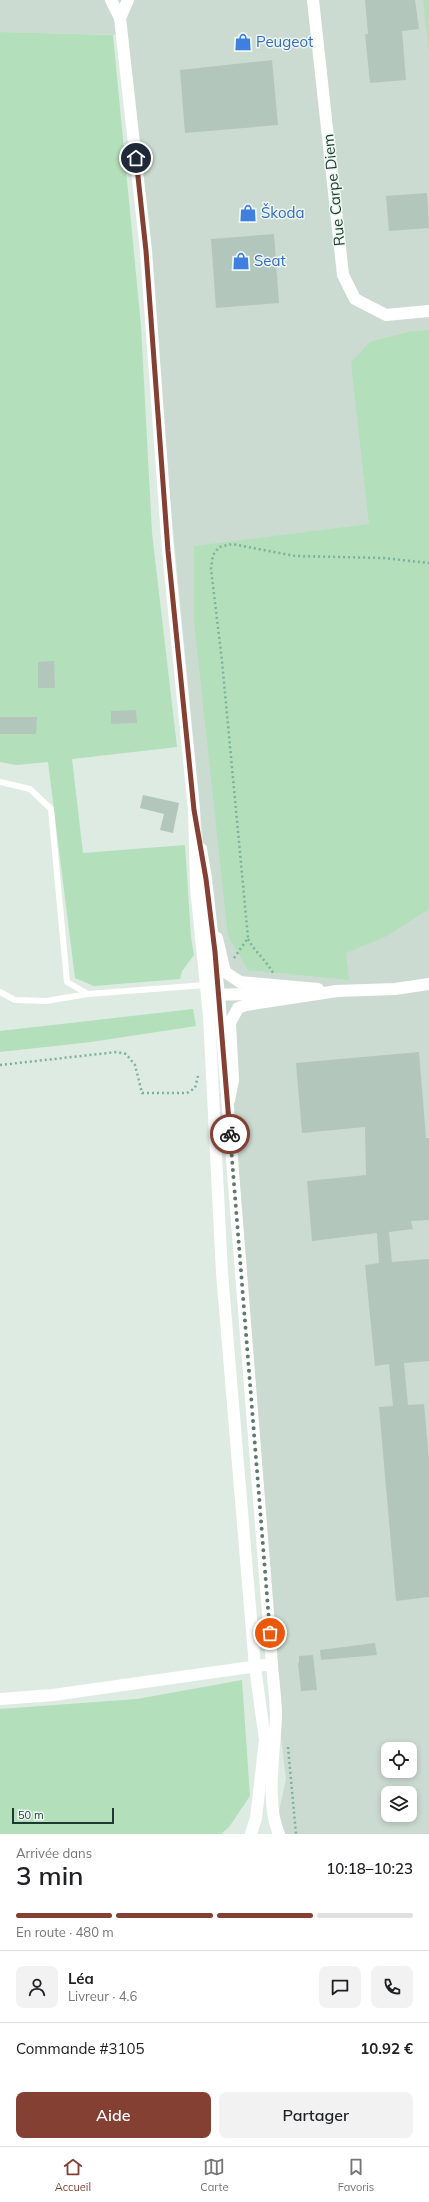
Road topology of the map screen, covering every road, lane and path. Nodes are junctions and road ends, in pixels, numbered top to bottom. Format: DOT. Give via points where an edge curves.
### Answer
graph roads {
  1 [pos="111,0"];
  2 [pos="128,0"];
  3 [pos="313,0"];
  4 [pos="120,18"];
  5 [pos="429,311"];
  6 [pos="232,544"];
  7 [pos="429,563"];
  8 [pos="0,782"];
  9 [pos="194,810"];
  10 [pos="210,912"];
  11 [pos="429,984"];
  12 [pos="205,990"];
  13 [pos="218,990"];
  14 [pos="338,991"];
  15 [pos="0,992"];
  16 [pos="88,994"];
  17 [pos="228,1110"];
  18 [pos="272,1664"];
  19 [pos="255,1667"];
  20 [pos="0,1699"];
  21 [pos="252,1834"];
  22 [pos="279,1834"];
  1 -- 4 [label="main road"];
  2 -- 4 [label="main road"];
  3 -- 5 [label="main road, Rue Carpe Diem" via="343,275 355,299 386,315"];
  4 -- 9 [label="main road" via="146,251 168,551"];
  6 -- 7 [label="path" via="295,556 383,558"];
  8 -- 16 [label="lane" via="30,789 51,809 67,982"];
  9 -- 10 [label="main road"];
  9 -- 12 [label="main road" via="196,887"];
  10 -- 13 [label="main road"];
  10 -- 14 [label="main road" via="225,972 240,982"];
  11 -- 14 [label="main road"];
  12 -- 13 [label="main road"];
  12 -- 16 [label="lane"];
  12 -- 19 [label="main road" via="209,1016 222,1273"];
  13 -- 14 [label="main road"];
  13 -- 17 [label="main road"];
  14 -- 17 [label="main road" via="238,1008 230,1023 233,1080"];
  15 -- 16 [label="lane" via="15,1000 46,1001"];
  17 -- 18 [label="main road"];
  18 -- 19 [label="main road"];
  18 -- 22 [label="main road" via="276,1715 273,1749 274,1822"];
  19 -- 20 [label="main road" via="53,1695"];
  19 -- 21 [label="main road" via="265,1740"];
}
